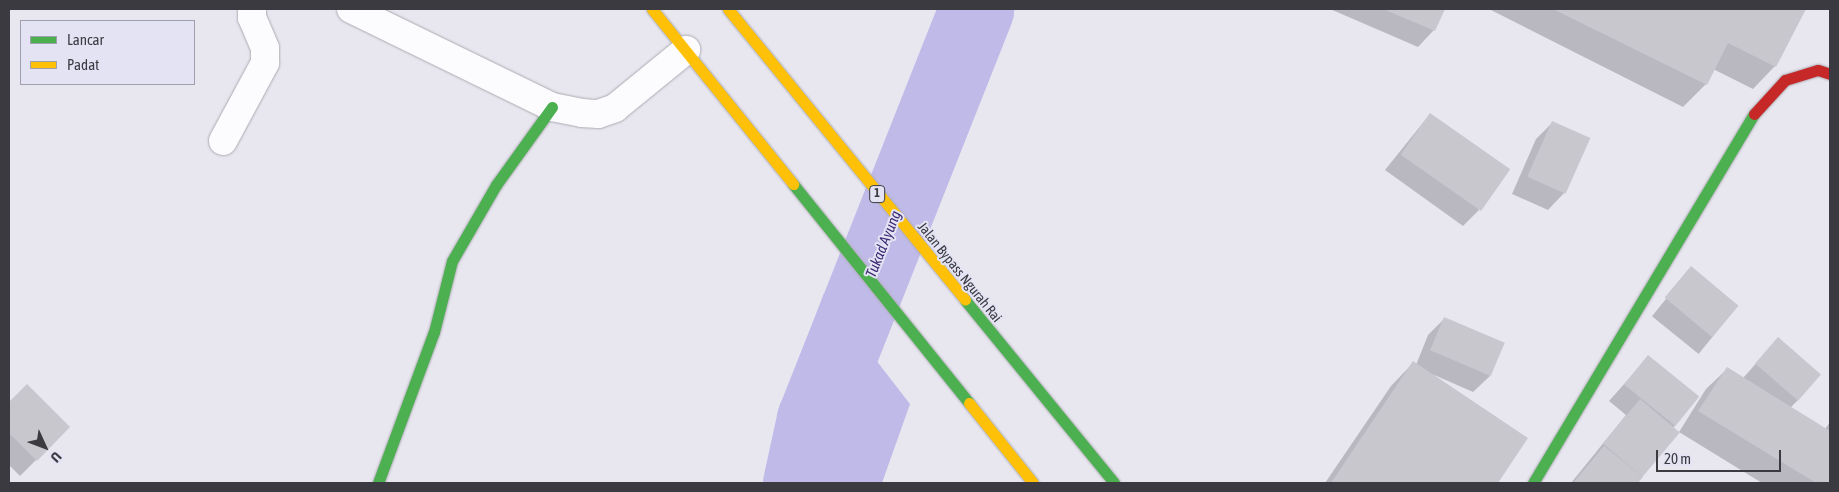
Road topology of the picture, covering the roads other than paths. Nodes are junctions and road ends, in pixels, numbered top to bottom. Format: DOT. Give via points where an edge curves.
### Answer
graph roads {
  1 [pos="252,9"];
  2 [pos="351,9"];
  3 [pos="652,9"];
  4 [pos="728,9"];
  5 [pos="686,50"];
  6 [pos="1830,74"];
  7 [pos="552,106"];
  8 [pos="222,141"];
  9 [pos="378,483"];
  10 [pos="1033,483"];
  11 [pos="1114,483"];
  12 [pos="1533,483"];
  1 -- 8 [label="street" via="252,18 265,48 266,63"];
  2 -- 7 [label="street"];
  3 -- 5 [label="main road"];
  4 -- 11 [label="main road, Jalan Bypass Ngurah Rai / 1"];
  5 -- 7 [label="street" via="615,108 598,114"];
  5 -- 10 [label="main road"];
  6 -- 12 [label="main road" via="1818,70 1785,80 1758,108"];
  7 -- 9 [label="main road" via="496,185 452,261 434,332"];
}
